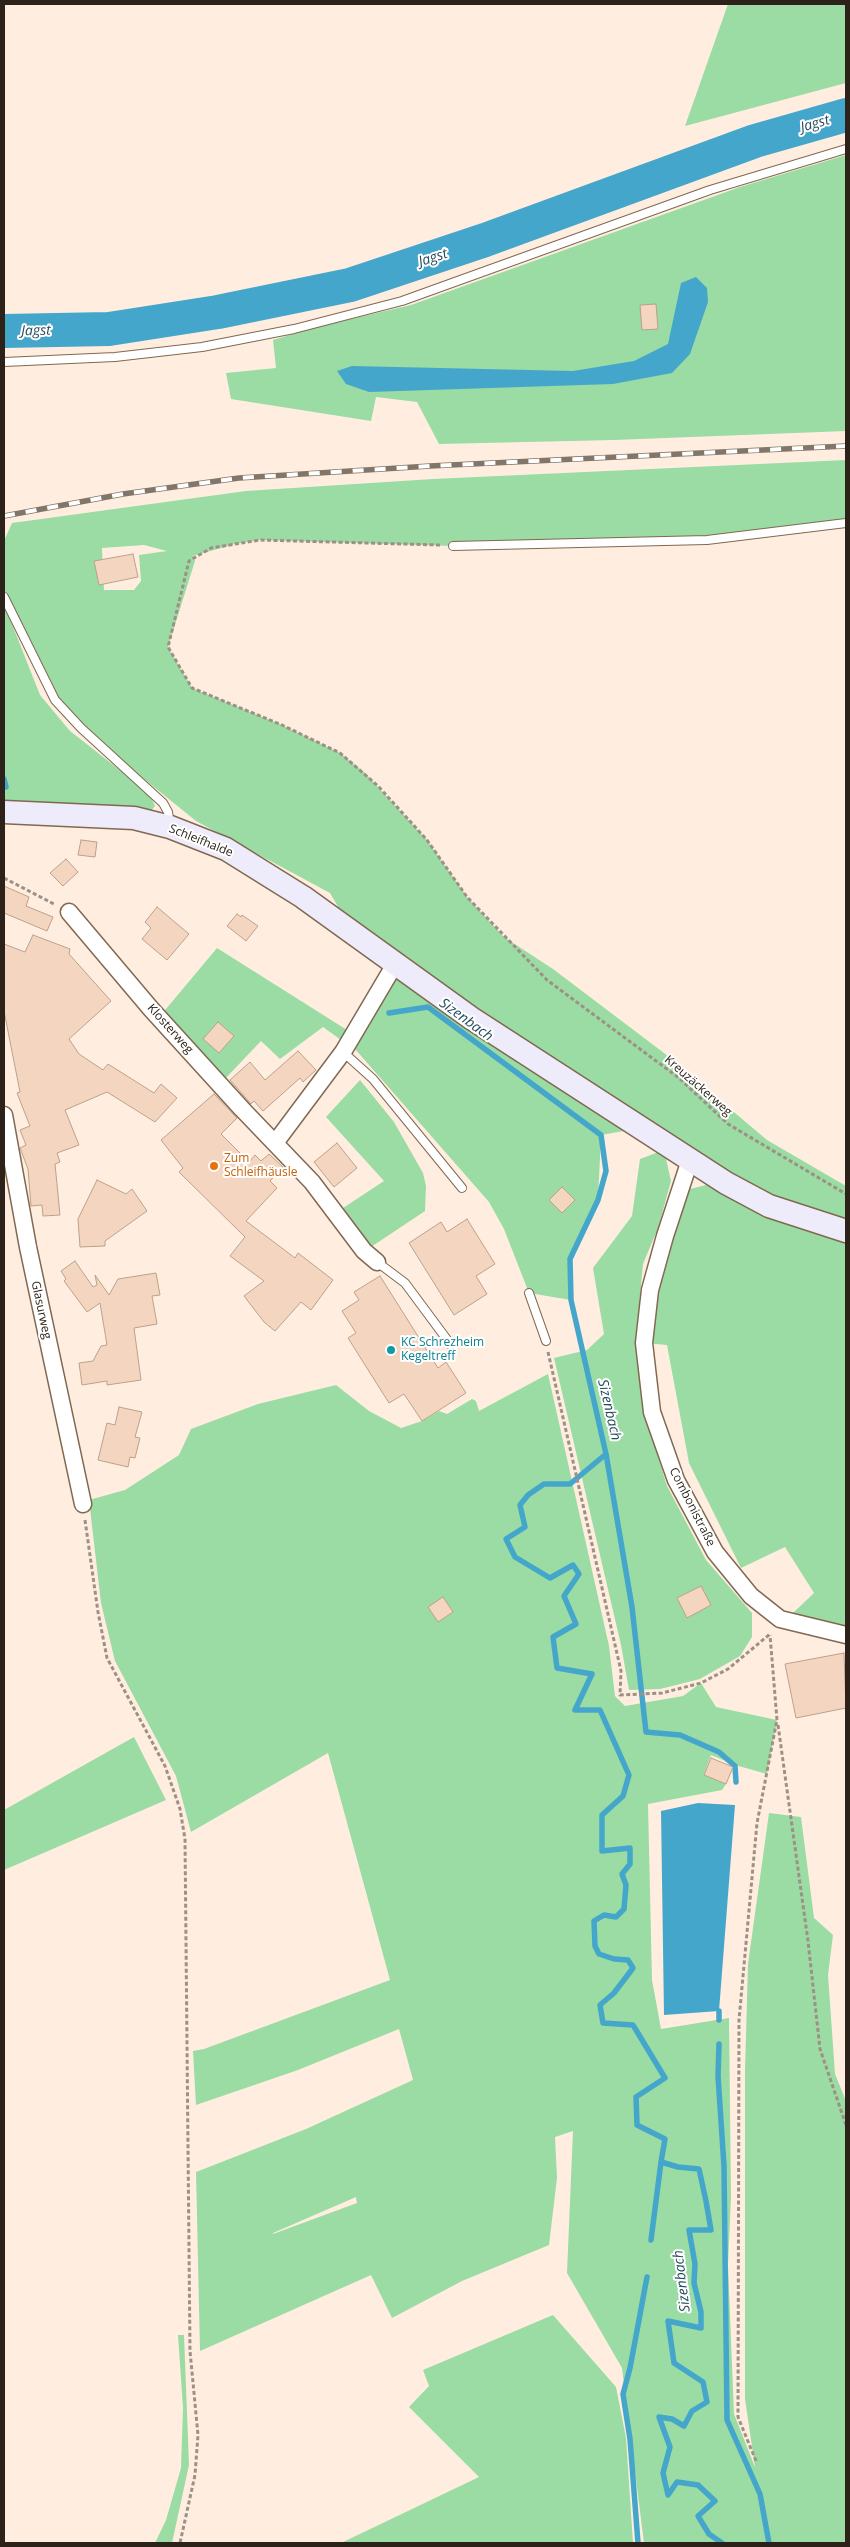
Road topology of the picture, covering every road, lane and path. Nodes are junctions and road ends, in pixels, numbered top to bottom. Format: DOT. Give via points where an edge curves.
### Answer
graph roads {
  1 [pos="846,149"];
  2 [pos="4,362"];
  3 [pos="846,523"];
  4 [pos="454,546"];
  5 [pos="4,597"];
  6 [pos="13,813"];
  7 [pos="170,827"];
  8 [pos="4,878"];
  9 [pos="69,912"];
  10 [pos="395,964"];
  11 [pos="344,1052"];
  12 [pos="4,1115"];
  13 [pos="274,1143"];
  14 [pos="690,1160"];
  15 [pos="462,1188"];
  16 [pos="846,1194"];
  17 [pos="846,1231"];
  18 [pos="377,1262"];
  19 [pos="529,1293"];
  20 [pos="546,1341"];
  21 [pos="450,1345"];
  22 [pos="83,1504"];
  23 [pos="780,1619"];
  24 [pos="770,1635"];
  25 [pos="846,1635"];
  26 [pos="777,1720"];
  27 [pos="846,2125"];
  28 [pos="756,2461"];
  29 [pos="180,2543"];
  1 -- 2 [label="lane" via="710,190 402,301 202,347 115,357"];
  3 -- 4 [label="lane" via="707,540"];
  4 -- 16 [label="path, Kreuzäckerweg" via="260,540 211,548 189,561 168,647 192,688 340,753 366,774 427,840 467,897 546,980 679,1078 728,1124"];
  5 -- 7 [label="lane" via="55,700 163,803"];
  6 -- 7 [label="main road, Schleifhalde" via="134,818"];
  7 -- 10 [label="main road, Schleifhalde" via="226,849 303,897"];
  8 -- 9 [label="path"];
  9 -- 13 [label="street, Klosterweg" via="151,1009"];
  10 -- 11 [label="street"];
  10 -- 14 [label="main road, Schleifhalde" via="471,1018"];
  11 -- 13 [label="street"];
  11 -- 15 [label="lane" via="373,1079"];
  12 -- 22 [label="street, Glasurweg" via="28,1247"];
  13 -- 18 [label="street, Klosterweg" via="312,1182 364,1251"];
  14 -- 17 [label="main road, Schleifhalde" via="769,1206"];
  14 -- 23 [label="street, Combonistraße" via="650,1290 644,1343 652,1412 676,1480 715,1552 751,1596"];
  18 -- 21 [label="lane" via="405,1283"];
  19 -- 20 [label="lane"];
  20 -- 24 [label="path" via="621,1671 620,1696 662,1694 701,1682 728,1669"];
  22 -- 29 [label="path" via="107,1658 165,1766 180,1809 185,1839 190,2351 198,2436 195,2475"];
  23 -- 24 [label="path"];
  23 -- 25 [label="street, Combonistraße"];
  24 -- 26 [label="path"];
  26 -- 27 [label="path" via="820,2050"];
  26 -- 28 [label="path" via="757,1823 740,2020 738,2416"];
}
